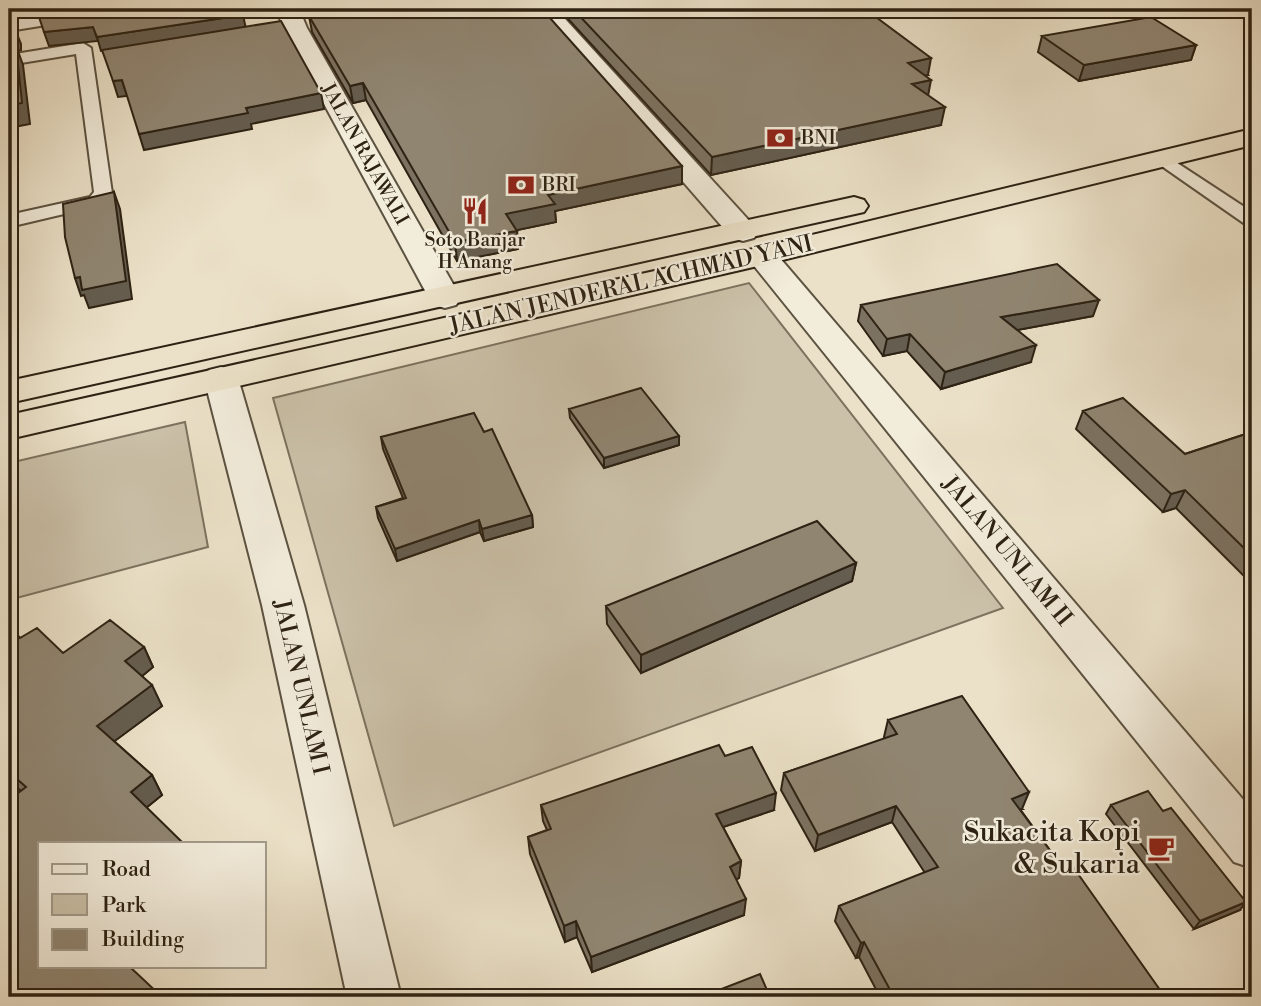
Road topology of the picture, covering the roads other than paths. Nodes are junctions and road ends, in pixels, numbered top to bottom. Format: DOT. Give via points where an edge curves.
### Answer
graph roads {
  1 [pos="102,9"];
  2 [pos="544,9"];
  3 [pos="288,23"];
  4 [pos="9,24"];
  5 [pos="9,60"];
  6 [pos="1252,115"];
  7 [pos="1252,137"];
  8 [pos="1162,158"];
  9 [pos="1252,220"];
  10 [pos="9,221"];
  11 [pos="753,244"];
  12 [pos="445,298"];
  13 [pos="221,378"];
  14 [pos="9,392"];
  15 [pos="64,398"];
  16 [pos="9,427"];
  17 [pos="1252,846"];
  18 [pos="374,997"];
  1 -- 4 [label="street"];
  2 -- 11 [label="street, JALAN UNLAM II"];
  3 -- 12 [label="street, JALAN RAJAWALI"];
  5 -- 10 [label="lane" via="83,48 92,60 103,193 96,201"];
  6 -- 11 [label="highway, JALAN JENDERAL ACHMAD YANI"];
  7 -- 8 [label="highway, JALAN JENDERAL ACHMAD YANI"];
  8 -- 9 [label="lane"];
  8 -- 11 [label="highway, JALAN JENDERAL ACHMAD YANI"];
  11 -- 12 [label="highway, JALAN JENDERAL ACHMAD YANI"];
  11 -- 13 [label="highway, JALAN JENDERAL ACHMAD YANI"];
  11 -- 17 [label="street, JALAN UNLAM II"];
  12 -- 15 [label="highway, JALAN JENDERAL ACHMAD YANI"];
  13 -- 15 [label="highway, JALAN JENDERAL ACHMAD YANI"];
  13 -- 18 [label="street, JALAN UNLAM I" via="283,605"];
  14 -- 15 [label="highway, JALAN JENDERAL ACHMAD YANI"];
  15 -- 16 [label="highway, JALAN JENDERAL ACHMAD YANI"];
}
